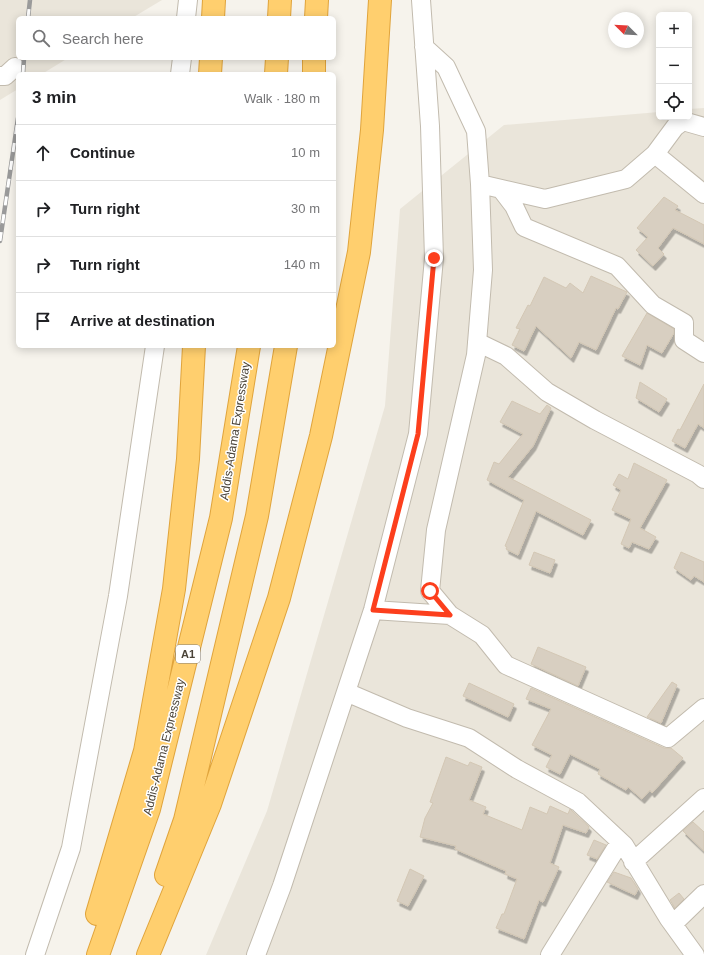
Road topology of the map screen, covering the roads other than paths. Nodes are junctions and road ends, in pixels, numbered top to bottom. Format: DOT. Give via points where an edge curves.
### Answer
graph roads {
  1 [pos="188,0"];
  2 [pos="214,0"];
  3 [pos="280,0"];
  4 [pos="317,0"];
  5 [pos="380,0"];
  6 [pos="421,0"];
  7 [pos="186,16"];
  8 [pos="213,16"];
  9 [pos="279,16"];
  10 [pos="316,16"];
  11 [pos="424,47"];
  12 [pos="182,60"];
  13 [pos="211,60"];
  14 [pos="277,60"];
  15 [pos="314,60"];
  16 [pos="180,72"];
  17 [pos="210,72"];
  18 [pos="276,72"];
  19 [pos="314,72"];
  20 [pos="704,127"];
  21 [pos="655,154"];
  22 [pos="480,184"];
  23 [pos="501,189"];
  24 [pos="704,194"];
  25 [pos="477,342"];
  26 [pos="155,348"];
  27 [pos="194,348"];
  28 [pos="249,348"];
  29 [pos="286,348"];
  30 [pos="704,353"];
  31 [pos="704,479"];
  32 [pos="373,610"];
  33 [pos="450,615"];
  34 [pos="346,692"];
  35 [pos="704,708"];
  36 [pos="704,798"];
  37 [pos="620,842"];
  38 [pos="633,862"];
  39 [pos="704,894"];
  40 [pos="673,924"];
  41 [pos="35,955"];
  42 [pos="86,955"];
  43 [pos="98,955"];
  44 [pos="137,955"];
  45 [pos="148,955"];
  46 [pos="256,955"];
  47 [pos="550,955"];
  48 [pos="695,955"];
  1 -- 7 [label="street"];
  2 -- 8 [label="highway"];
  3 -- 9 [label="highway"];
  4 -- 10 [label="highway"];
  5 -- 45 [label="highway" via="372,130 359,252 321,436 274,613 210,804"];
  6 -- 11 [label="street"];
  11 -- 22 [label="street" via="446,67 476,131"];
  11 -- 32 [label="street" via="430,126 434,258 418,434"];
  12 -- 16 [label="street"];
  13 -- 17 [label="highway"];
  14 -- 18 [label="highway"];
  15 -- 19 [label="highway"];
  20 -- 21 [label="street" via="683,121 675,127"];
  21 -- 23 [label="street" via="626,179 545,200"];
  21 -- 24 [label="street"];
  22 -- 23 [label="street"];
  22 -- 25 [label="street" via="483,270"];
  23 -- 30 [label="street" via="514,206 524,227 617,266 653,305 684,323 684,340"];
  25 -- 31 [label="street" via="510,358 547,392"];
  25 -- 33 [label="street" via="436,530 430,591"];
  26 -- 41 [label="street" via="118,596 71,848"];
  27 -- 42 [label="highway" via="188,459 174,589 145,751"];
  28 -- 43 [label="highway, Addis-Adama Expressway / A1" via="221,518 178,694 149,809"];
  29 -- 44 [label="highway" via="257,516 185,820"];
  32 -- 33 [label="street"];
  32 -- 34 [label="street"];
  33 -- 35 [label="street" via="482,635 506,665 668,738"];
  34 -- 37 [label="street" via="407,718 469,738 516,769 578,802"];
  34 -- 46 [label="street" via="282,886"];
  36 -- 38 [label="street"];
  37 -- 38 [label="street"];
  37 -- 47 [label="street"];
  38 -- 40 [label="street"];
  39 -- 40 [label="street"];
  40 -- 48 [label="street"];
}
